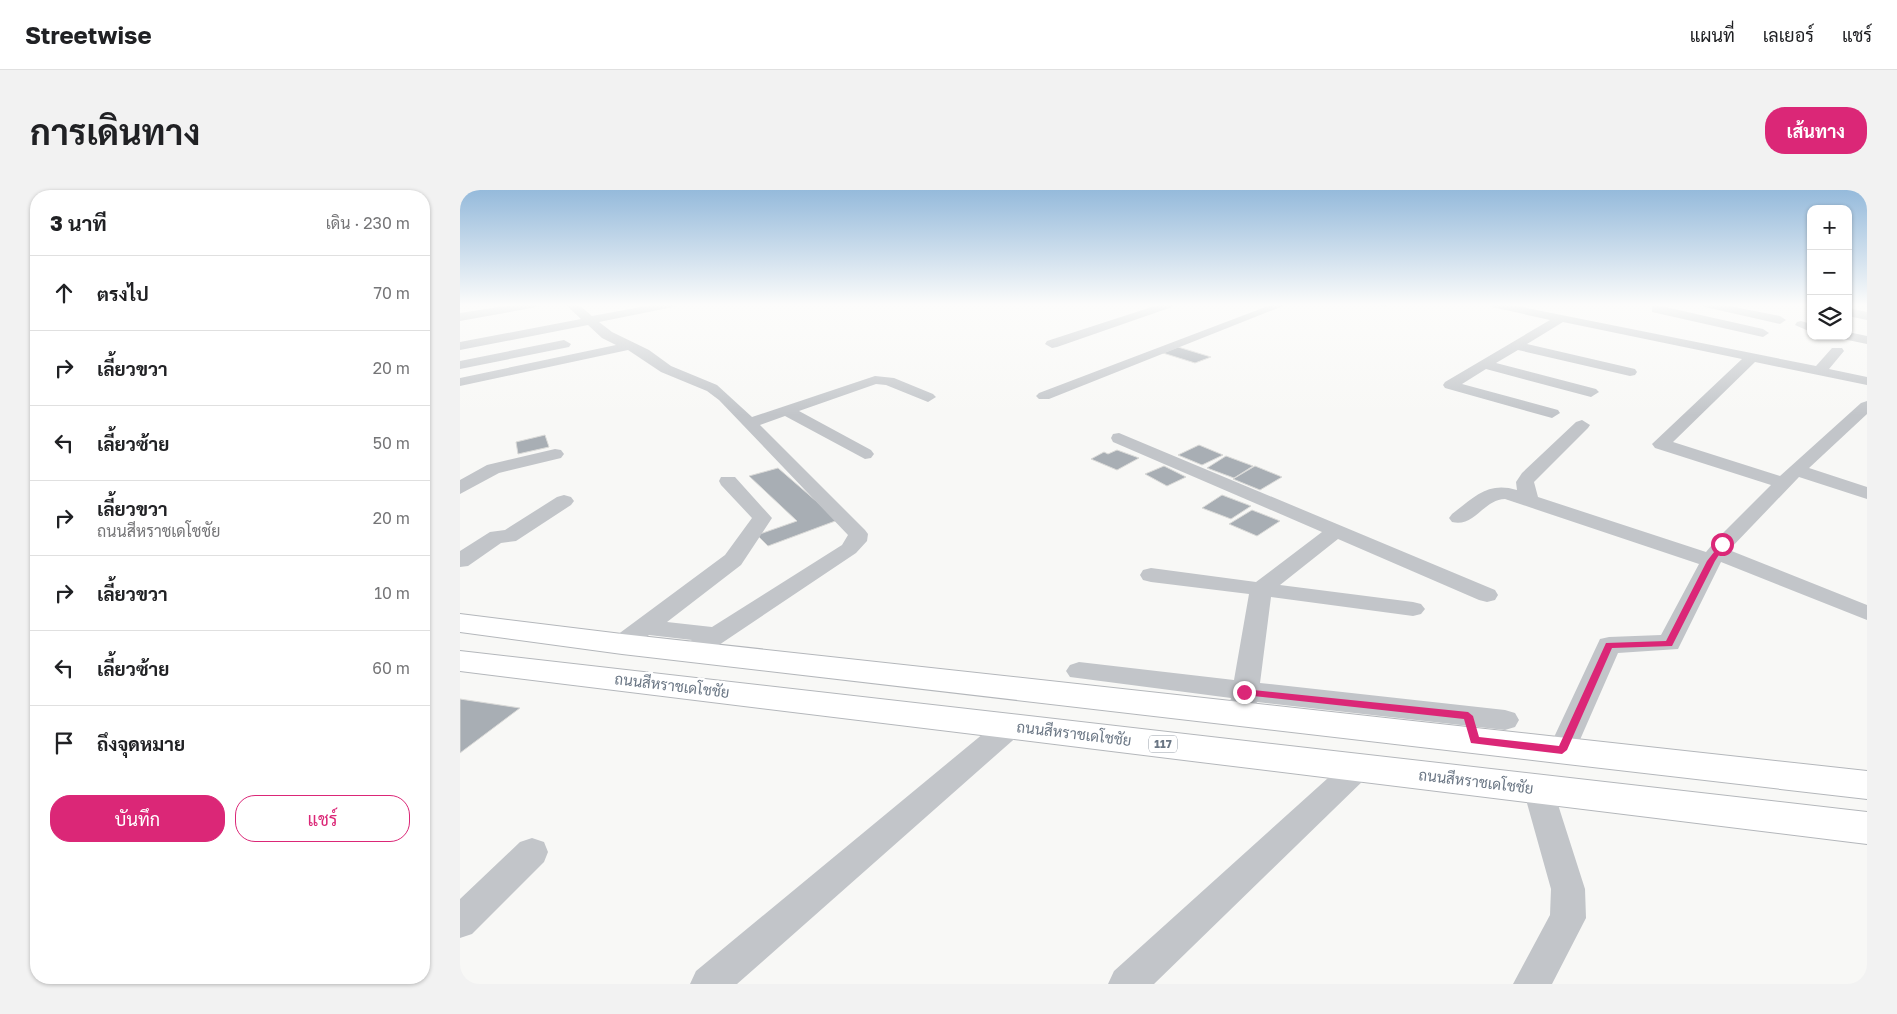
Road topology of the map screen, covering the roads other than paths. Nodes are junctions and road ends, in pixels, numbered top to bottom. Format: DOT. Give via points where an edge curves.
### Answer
graph roads {
  1 [pos="481,341"];
  2 [pos="521,341"];
  3 [pos="618,341"];
  4 [pos="1061,341"];
  5 [pos="1186,341"];
  6 [pos="1521,341"];
  7 [pos="1675,341"];
  8 [pos="1694,341"];
  9 [pos="1052,344"];
  10 [pos="1690,344"];
  11 [pos="1514,345"];
  12 [pos="460,346"];
  13 [pos="628,346"];
  14 [pos="1837,351"];
  15 [pos="1753,357"];
  16 [pos="1482,364"];
  17 [pos="460,365"];
  18 [pos="1820,371"];
  19 [pos="1630,372"];
  20 [pos="1867,381"];
  21 [pos="460,382"];
  22 [pos="1591,392"];
  23 [pos="1044,396"];
  24 [pos="928,397"];
  25 [pos="1866,408"];
  26 [pos="786,410"];
  27 [pos="1552,413"];
  28 [pos="748,423"];
  29 [pos="1582,425"];
  30 [pos="1119,438"];
  31 [pos="555,454"];
  32 [pos="865,454"];
  33 [pos="1790,476"];
  34 [pos="728,481"];
  35 [pos="460,488"];
  36 [pos="1867,493"];
  37 [pos="1529,500"];
  38 [pos="564,501"];
  39 [pos="1459,518"];
  40 [pos="1336,530"];
  41 [pos="1714,557"];
  42 [pos="460,561"];
  43 [pos="1151,575"];
  44 [pos="1261,589"];
  45 [pos="1487,595"];
  46 [pos="1413,610"];
  47 [pos="1867,613"];
  48 [pos="460,623"];
  49 [pos="633,635"];
  50 [pos="704,643"];
  51 [pos="460,661"];
  52 [pos="1079,671"];
  53 [pos="1243,703"];
  54 [pos="1506,720"];
  55 [pos="1011,726"];
  56 [pos="1471,728"];
  57 [pos="1562,750"];
  58 [pos="1358,768"];
  59 [pos="1867,785"];
  60 [pos="1538,789"];
  61 [pos="1867,828"];
  62 [pos="532,852"];
  63 [pos="460,922"];
  64 [pos="709,984"];
  65 [pos="1128,984"];
  66 [pos="1532,984"];
  1 -- 12 [label="street"];
  2 -- 17 [label="street"];
  3 -- 13 [label="street"];
  4 -- 9 [label="street"];
  5 -- 23 [label="street"];
  6 -- 11 [label="street"];
  7 -- 10 [label="street"];
  8 -- 10 [label="street"];
  10 -- 15 [label="street"];
  11 -- 16 [label="street"];
  11 -- 19 [label="street"];
  13 -- 21 [label="street"];
  13 -- 28 [label="street" via="666,368 712,388"];
  14 -- 18 [label="street"];
  15 -- 18 [label="street"];
  15 -- 33 [label="street" via="1661,444"];
  16 -- 22 [label="street"];
  16 -- 27 [label="street" via="1450,385"];
  18 -- 20 [label="street"];
  24 -- 26 [label="street" via="889,380 875,380"];
  25 -- 33 [label="street"];
  26 -- 28 [label="street"];
  26 -- 32 [label="street"];
  28 -- 50 [label="street" via="858,534 858,541"];
  29 -- 37 [label="street" via="1528,477 1525,482"];
  30 -- 40 [label="street"];
  31 -- 35 [label="street" via="493,469"];
  33 -- 36 [label="street"];
  33 -- 41 [label="street"];
  34 -- 49 [label="street" via="762,518 733,560"];
  37 -- 39 [label="street" via="1498,492"];
  37 -- 41 [label="street"];
  38 -- 42 [label="street" via="509,537 497,536"];
  40 -- 44 [label="street"];
  40 -- 45 [label="street"];
  41 -- 47 [label="street"];
  41 -- 57 [label="street" via="1669,644 1609,645"];
  43 -- 44 [label="street"];
  44 -- 46 [label="street"];
  44 -- 53 [label="street"];
  48 -- 49 [label="main road"];
  49 -- 50 [label="main road"];
  50 -- 53 [label="main road"];
  51 -- 55 [label="main road, ถนนสีหราชเดโชชัย / 117"];
  52 -- 53 [label="street"];
  53 -- 56 [label="main road"];
  54 -- 56 [label="street"];
  55 -- 58 [label="main road, ถนนสีหราชเดโชชัย / 117"];
  55 -- 64 [label="street"];
  56 -- 57 [label="main road"];
  57 -- 59 [label="main road"];
  58 -- 60 [label="main road, ถนนสีหราชเดโชชัย / 117"];
  58 -- 65 [label="street"];
  60 -- 61 [label="main road, ถนนสีหราชเดโชชัย / 117"];
  60 -- 66 [label="street" via="1568,889 1569,903 1568,918"];
  62 -- 63 [label="street"];
}
